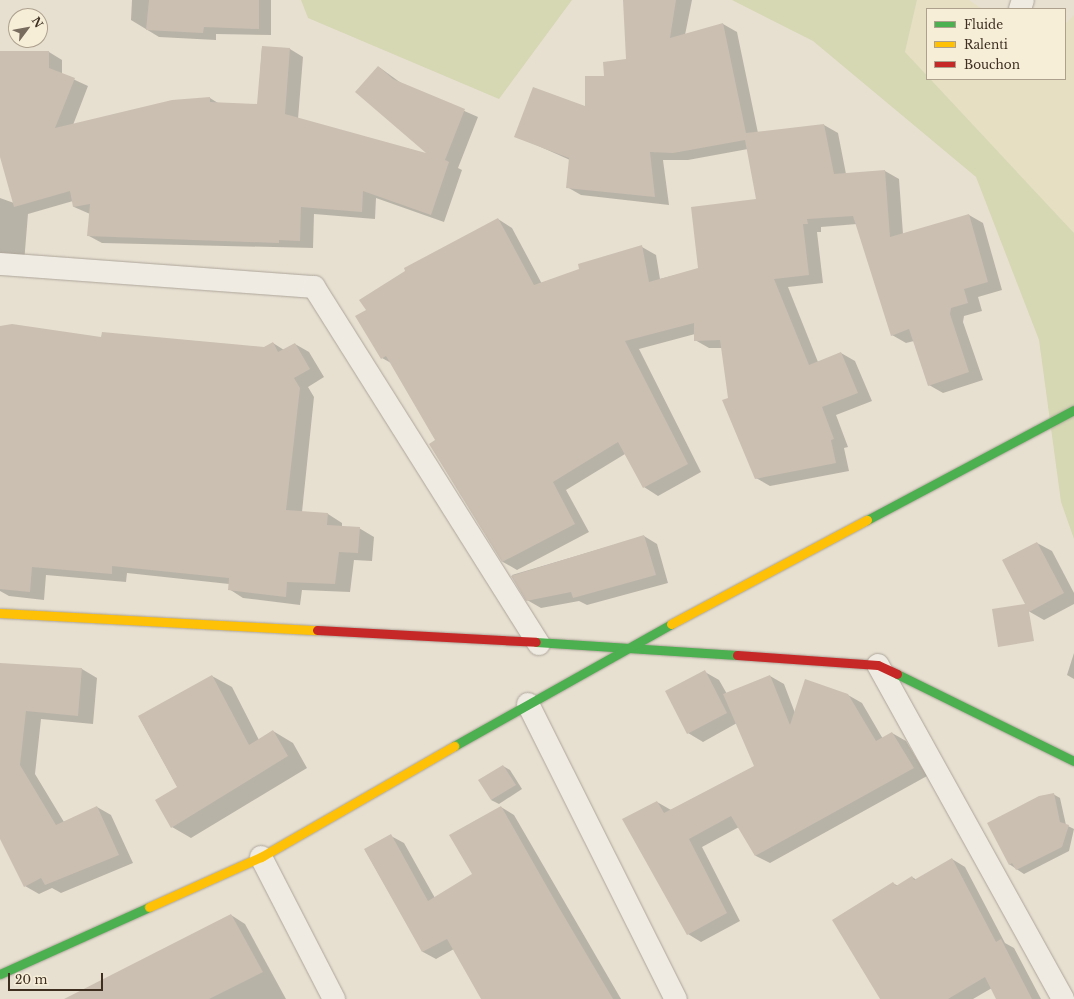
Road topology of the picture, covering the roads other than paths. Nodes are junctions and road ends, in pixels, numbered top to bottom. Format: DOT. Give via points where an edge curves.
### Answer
graph roads {
  1 [pos="0,264"];
  2 [pos="1074,410"];
  3 [pos="0,613"];
  4 [pos="539,644"];
  5 [pos="627,647"];
  6 [pos="878,665"];
  7 [pos="528,704"];
  8 [pos="1074,761"];
  9 [pos="261,857"];
  10 [pos="0,974"];
  11 [pos="334,999"];
  12 [pos="676,999"];
  13 [pos="1063,999"];
  1 -- 4 [label="street" via="314,287"];
  2 -- 5 [label="street"];
  3 -- 4 [label="street"];
  4 -- 5 [label="street"];
  5 -- 6 [label="street"];
  5 -- 7 [label="street"];
  6 -- 8 [label="street"];
  6 -- 13 [label="street"];
  7 -- 9 [label="street"];
  7 -- 12 [label="street"];
  9 -- 10 [label="street"];
  9 -- 11 [label="street"];
}
